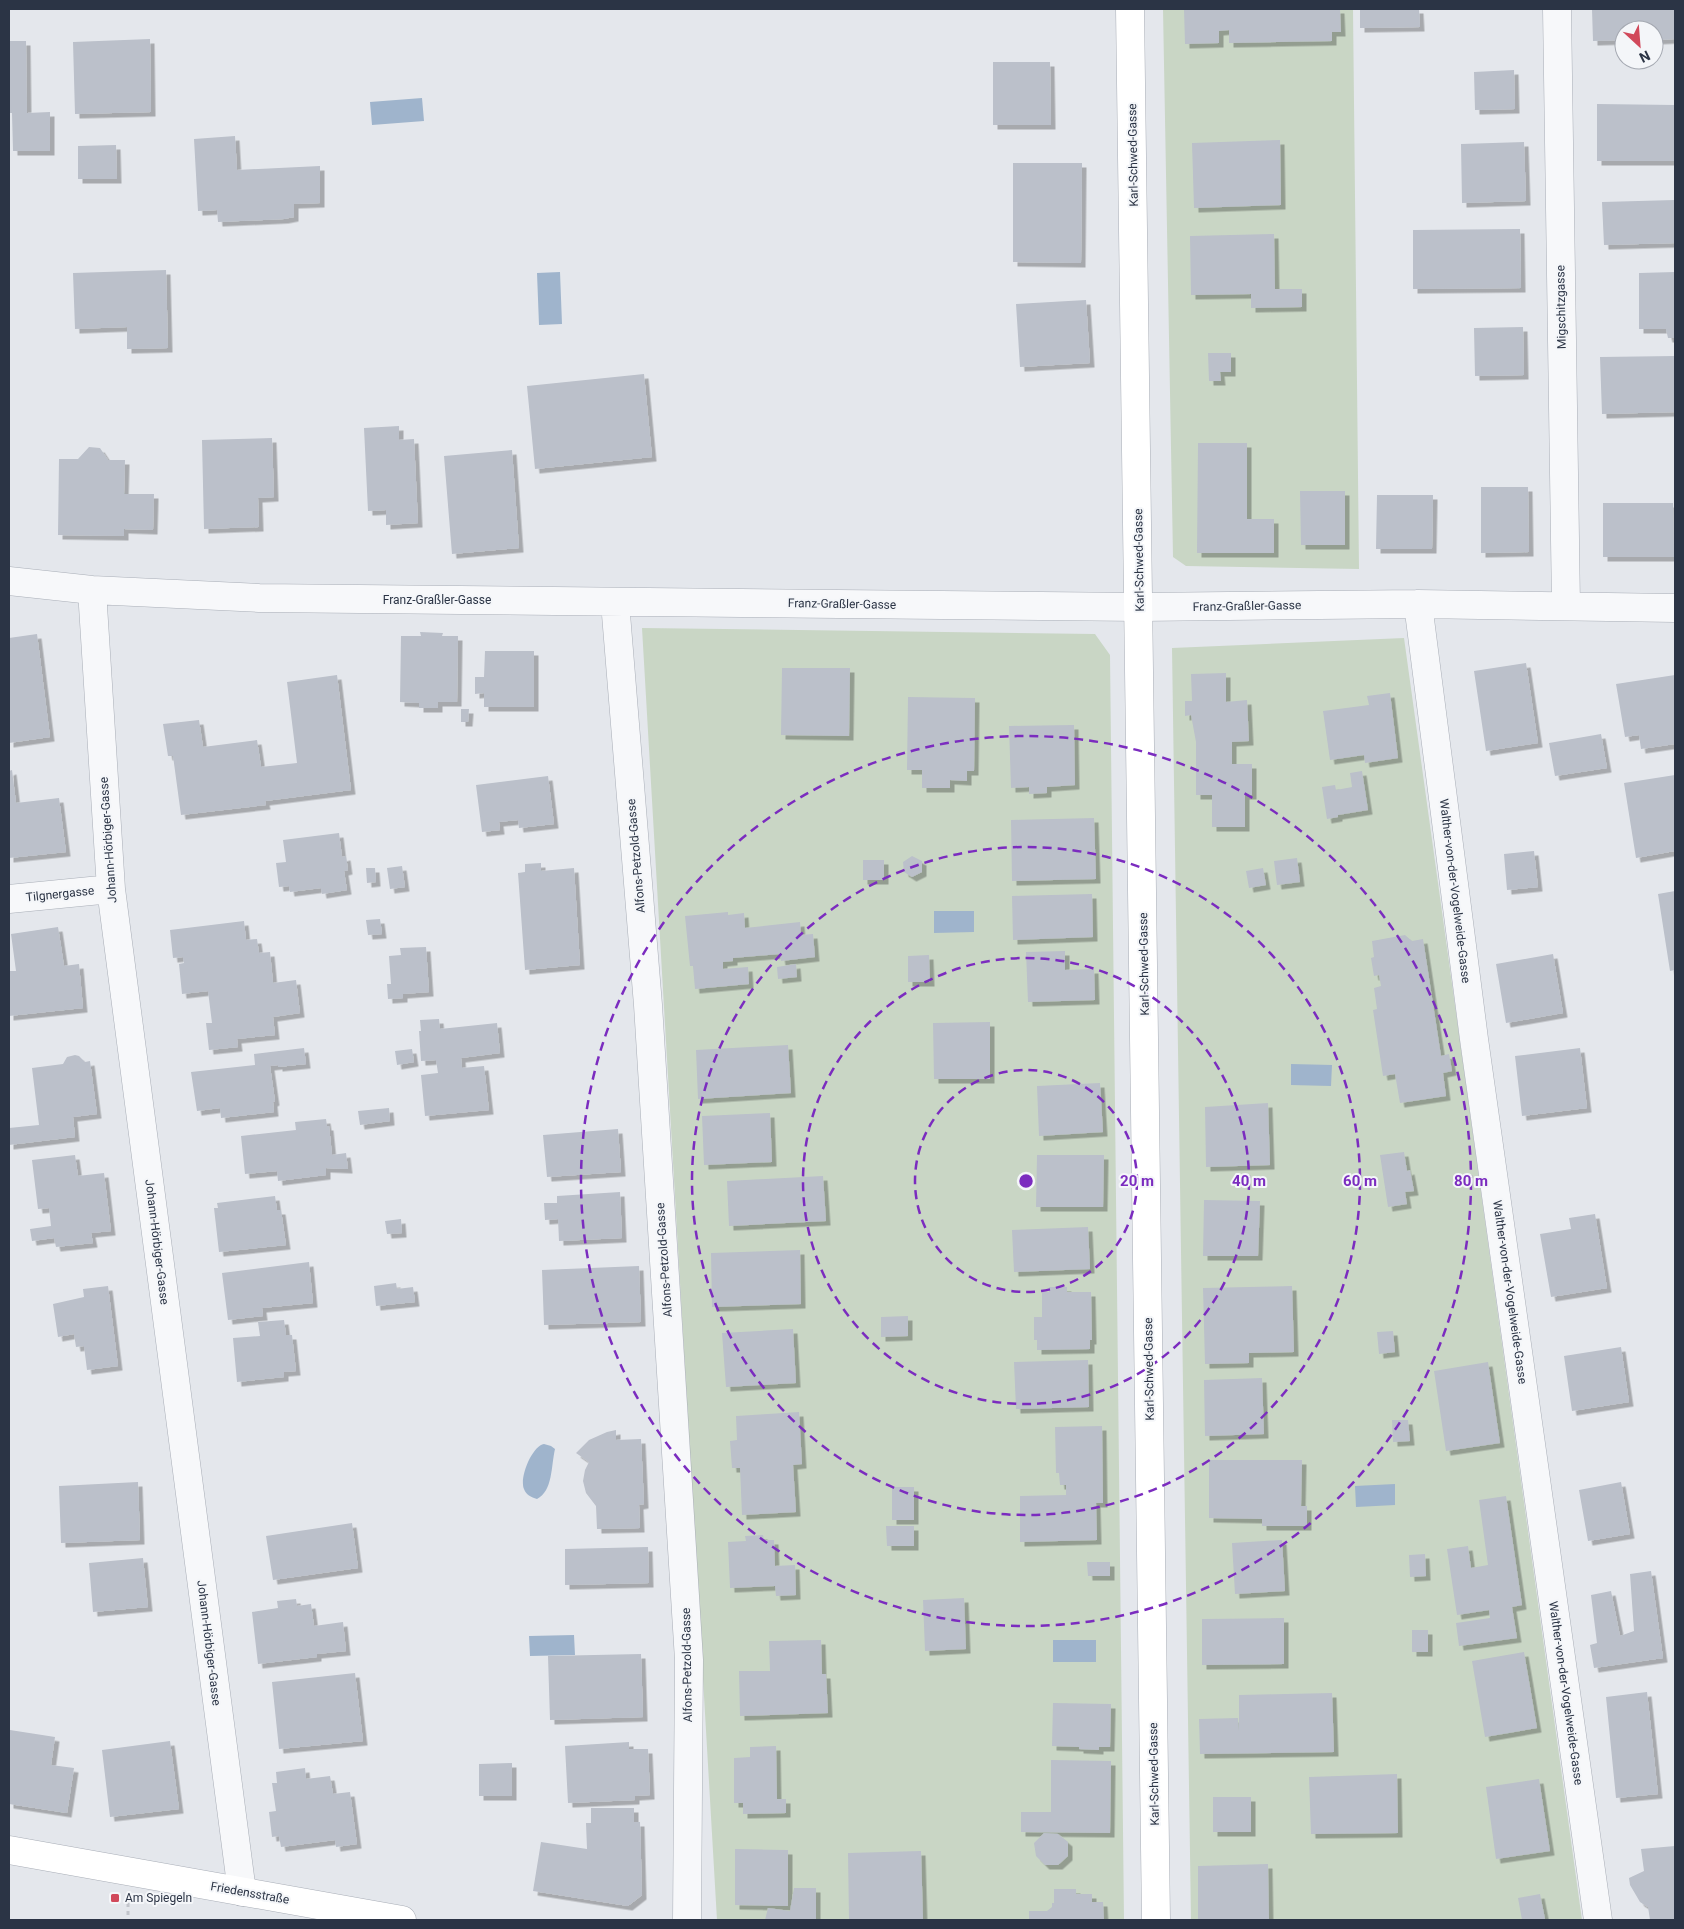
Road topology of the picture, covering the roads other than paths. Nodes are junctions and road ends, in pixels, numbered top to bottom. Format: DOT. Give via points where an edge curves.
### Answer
graph roads {
  1 [pos="1130,9"];
  2 [pos="1557,9"];
  3 [pos="9,581"];
  4 [pos="92,590"];
  5 [pos="615,602"];
  6 [pos="1418,604"];
  7 [pos="1566,606"];
  8 [pos="1140,607"];
  9 [pos="1675,608"];
  10 [pos="111,889"];
  11 [pos="9,899"];
  12 [pos="9,1850"];
  13 [pos="242,1892"];
  14 [pos="362,1917"];
  15 [pos="402,1920"];
  16 [pos="687,1920"];
  17 [pos="1156,1920"];
  18 [pos="1598,1920"];
  1 -- 8 [label="street, Karl-Schwed-Gasse"];
  2 -- 7 [label="street, Migschitzgasse"];
  3 -- 4 [label="street, Franz-Graßler-Gasse"];
  4 -- 5 [label="street, Franz-Graßler-Gasse" via="259,598"];
  4 -- 10 [label="street, Johann-Hörbiger-Gasse"];
  5 -- 8 [label="street, Franz-Graßler-Gasse"];
  5 -- 16 [label="street, Alfons-Petzold-Gasse" via="648,1005 689,1660"];
  6 -- 7 [label="street, Franz-Graßler-Gasse"];
  6 -- 8 [label="street, Franz-Graßler-Gasse"];
  6 -- 18 [label="street, Walther-von-der-Vogelweide-Gasse" via="1474,1039"];
  7 -- 9 [label="street, Franz-Graßler-Gasse"];
  8 -- 17 [label="street, Karl-Schwed-Gasse"];
  10 -- 11 [label="street, Tilgnergasse"];
  10 -- 13 [label="street, Johann-Hörbiger-Gasse"];
  12 -- 13 [label="street, Friedensstraße"];
  13 -- 14 [label="street, Friedensstraße"];
  14 -- 15 [label="street, Friedensstraße"];
}
